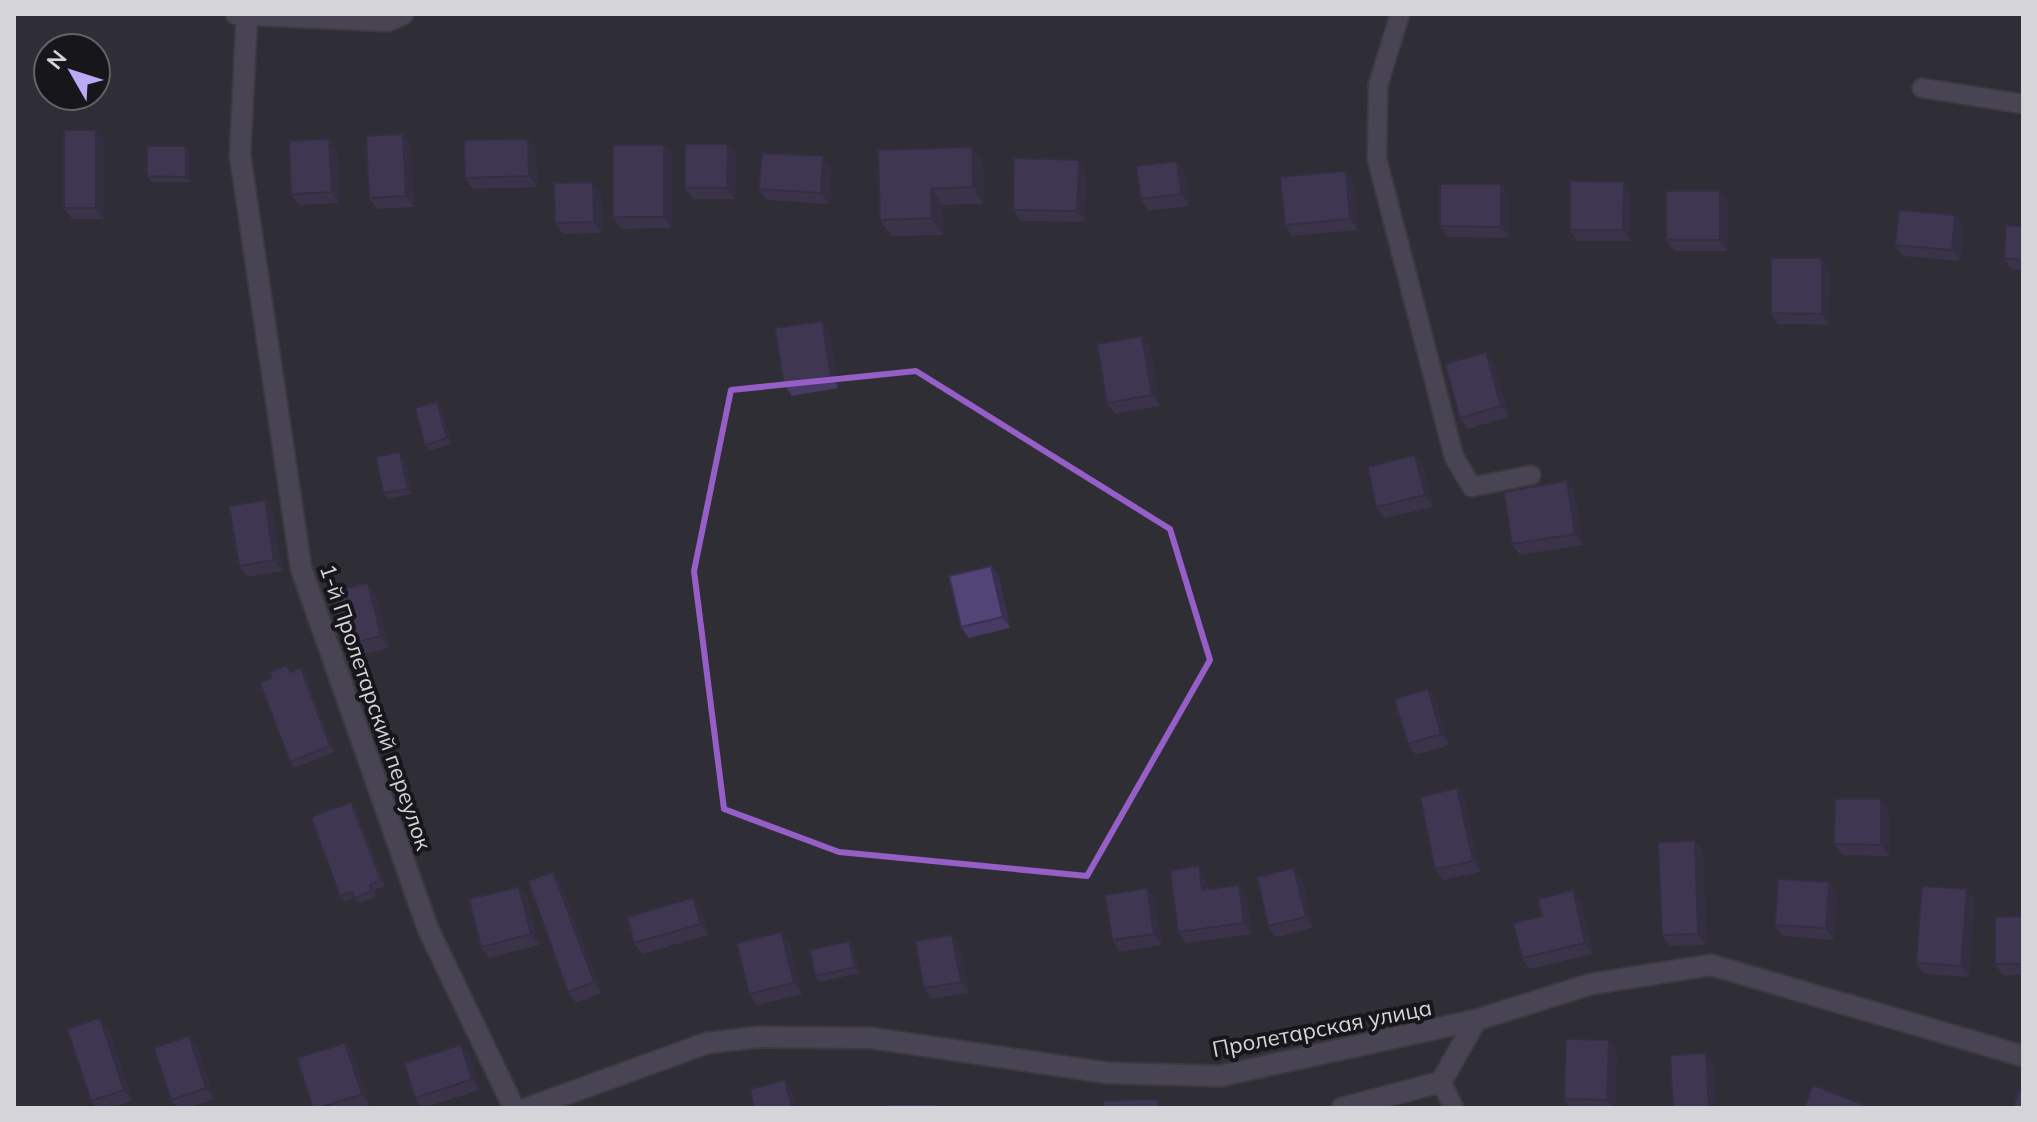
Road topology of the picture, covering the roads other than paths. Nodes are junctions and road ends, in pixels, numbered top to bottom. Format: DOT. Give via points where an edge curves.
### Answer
graph roads {
  1 [pos="236,14"];
  2 [pos="247,14"];
  3 [pos="403,14"];
  4 [pos="1400,14"];
  5 [pos="1922,88"];
  6 [pos="2023,104"];
  7 [pos="1531,475"];
  8 [pos="1476,1020"];
  9 [pos="2023,1056"];
  10 [pos="1441,1082"];
  11 [pos="514,1108"];
  12 [pos="528,1108"];
  13 [pos="1342,1108"];
  14 [pos="1454,1108"];
  1 -- 2 [label="street"];
  2 -- 3 [label="street" via="387,21"];
  2 -- 11 [label="street, 1-й Пролетарский переулок" via="240,155 301,568 428,929"];
  4 -- 7 [label="lane" via="1378,85 1377,159 1454,457 1472,487"];
  5 -- 6 [label="lane"];
  8 -- 9 [label="street, Пролетарская улица" via="1591,984 1711,965"];
  8 -- 10 [label="street"];
  8 -- 12 [label="street, Пролетарская улица" via="1220,1076 1108,1073 871,1038 759,1037 707,1043"];
  10 -- 13 [label="street"];
  10 -- 14 [label="lane"];
}
